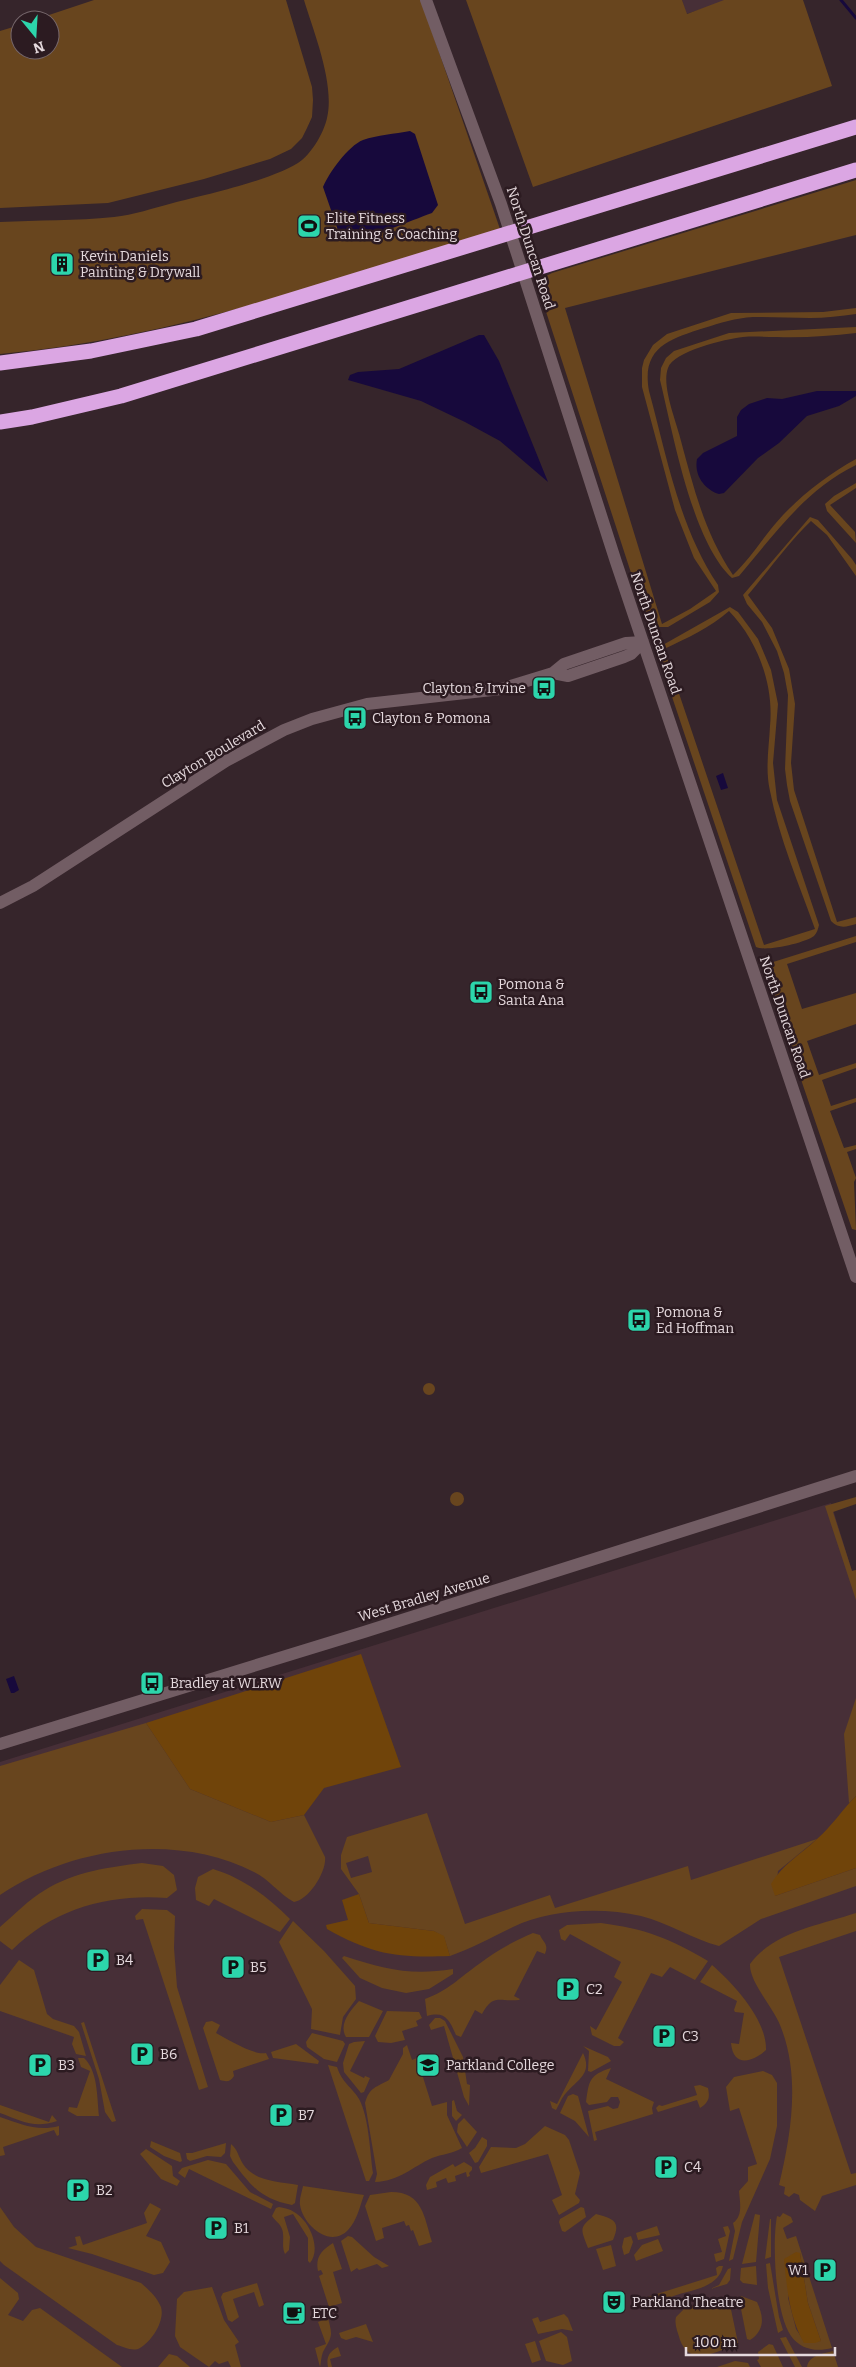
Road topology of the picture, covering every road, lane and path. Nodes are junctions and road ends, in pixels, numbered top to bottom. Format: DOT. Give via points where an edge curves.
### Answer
graph roads {
  1 [pos="426,0"];
  2 [pos="856,127"];
  3 [pos="856,170"];
  4 [pos="0,363"];
  5 [pos="0,422"];
  6 [pos="643,642"];
  7 [pos="0,903"];
  8 [pos="856,1277"];
  9 [pos="856,1476"];
  10 [pos="0,1744"];
  1 -- 6 [label="main road, North Duncan Road" via="501,204"];
  2 -- 4 [label="highway" via="196,329 92,351"];
  3 -- 5 [label="highway" via="121,396"];
  6 -- 7 [label="main road, Clayton Boulevard" via="631,654 568,676 553,673 476,693 356,706 284,730 226,761 33,886"];
  6 -- 8 [label="main road, North Duncan Road"];
  9 -- 10 [label="main road, West Bradley Avenue"];
}
